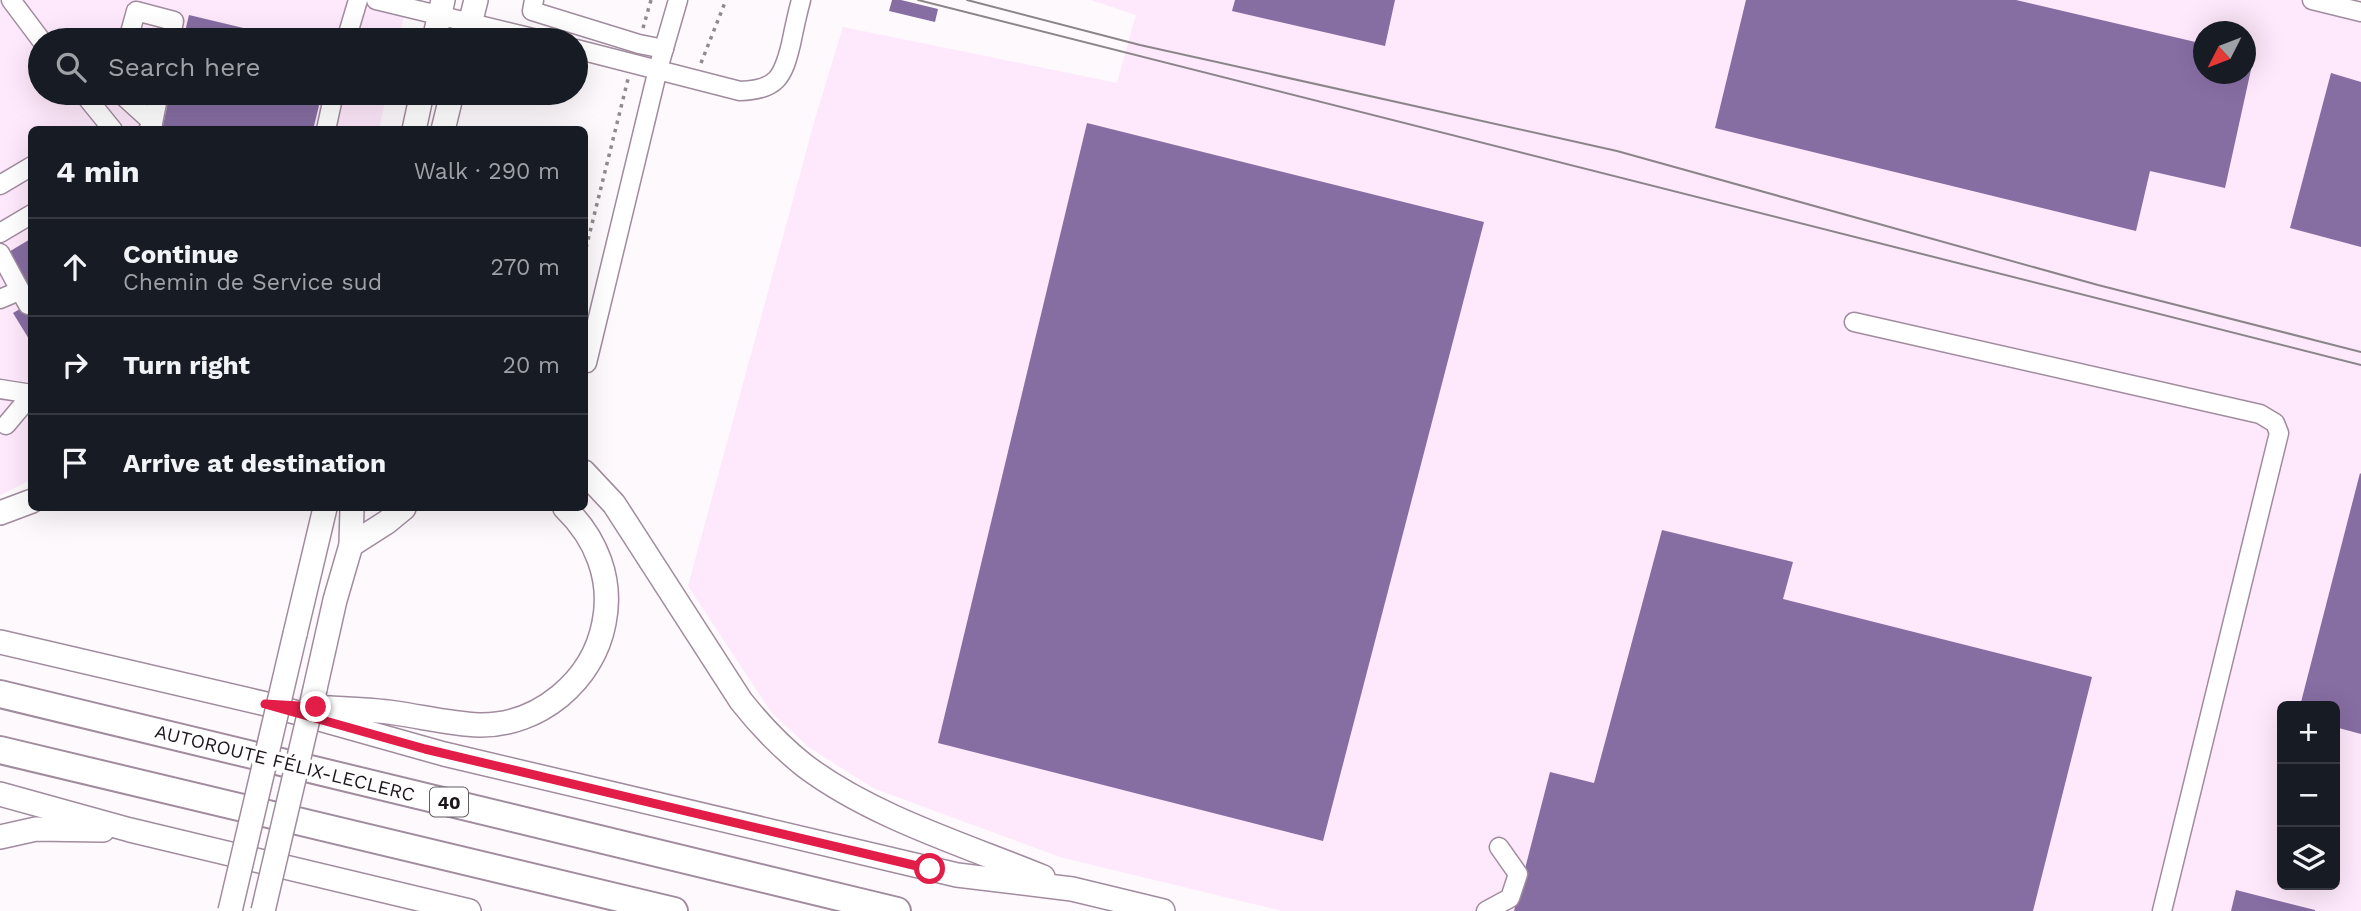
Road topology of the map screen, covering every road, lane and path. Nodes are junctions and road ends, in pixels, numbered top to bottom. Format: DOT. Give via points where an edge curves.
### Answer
graph roads {
  1 [pos="11,0"];
  2 [pos="358,0"];
  3 [pos="376,0"];
  4 [pos="476,0"];
  5 [pos="534,0"];
  6 [pos="651,0"];
  7 [pos="678,0"];
  8 [pos="726,0"];
  9 [pos="801,0"];
  10 [pos="2312,0"];
  11 [pos="2338,3"];
  12 [pos="0,7"];
  13 [pos="441,8"];
  14 [pos="2361,12"];
  15 [pos="32,28"];
  16 [pos="131,28"];
  17 [pos="173,28"];
  18 [pos="350,28"];
  19 [pos="437,28"];
  20 [pos="464,28"];
  21 [pos="469,28"];
  22 [pos="587,28"];
  23 [pos="588,28"];
  24 [pos="639,44"];
  25 [pos="664,49"];
  26 [pos="588,52"];
  27 [pos="633,63"];
  28 [pos="658,69"];
  29 [pos="699,69"];
  30 [pos="93,105"];
  31 [pos="131,105"];
  32 [pos="156,105"];
  33 [pos="331,105"];
  34 [pos="419,105"];
  35 [pos="449,105"];
  36 [pos="110,126"];
  37 [pos="150,126"];
  38 [pos="327,126"];
  39 [pos="415,126"];
  40 [pos="444,126"];
  41 [pos="28,168"];
  42 [pos="0,185"];
  43 [pos="28,216"];
  44 [pos="0,233"];
  45 [pos="588,240"];
  46 [pos="0,253"];
  47 [pos="0,299"];
  48 [pos="1854,322"];
  49 [pos="588,359"];
  50 [pos="0,389"];
  51 [pos="28,393"];
  52 [pos="28,399"];
  53 [pos="6,425"];
  54 [pos="588,476"];
  55 [pos="28,502"];
  56 [pos="324,511"];
  57 [pos="352,511"];
  58 [pos="400,511"];
  59 [pos="568,511"];
  60 [pos="0,513"];
  61 [pos="351,545"];
  62 [pos="0,642"];
  63 [pos="0,694"];
  64 [pos="265,704"];
  65 [pos="0,750"];
  66 [pos="0,794"];
  67 [pos="130,830"];
  68 [pos="0,837"];
  69 [pos="1499,847"];
  70 [pos="1072,888"];
  71 [pos="230,911"];
  72 [pos="263,911"];
  73 [pos="469,911"];
  74 [pos="674,911"];
  75 [pos="897,911"];
  76 [pos="1163,911"];
  77 [pos="1486,911"];
  78 [pos="2162,911"];
  1 -- 12 [label="street"];
  1 -- 15 [label="street"];
  2 -- 18 [label="street"];
  3 -- 13 [label="street"];
  4 -- 21 [label="main road"];
  5 -- 22 [label="street" via="532,11"];
  6 -- 24 [label="path"];
  7 -- 25 [label="street"];
  8 -- 29 [label="path"];
  9 -- 28 [label="street" via="785,70 760,90 740,91"];
  10 -- 11 [label="street"];
  11 -- 14 [label="street"];
  13 -- 19 [label="main road"];
  13 -- 20 [label="street"];
  16 -- 17 [label="street" via="136,11 174,21"];
  23 -- 24 [label="street"];
  24 -- 25 [label="street"];
  25 -- 28 [label="street"];
  26 -- 27 [label="street"];
  27 -- 28 [label="street"];
  27 -- 45 [label="path"];
  28 -- 49 [label="street"];
  30 -- 36 [label="street"];
  31 -- 37 [label="street"];
  32 -- 37 [label="street"];
  33 -- 38 [label="street"];
  34 -- 39 [label="main road"];
  35 -- 40 [label="main road"];
  41 -- 42 [label="street"];
  43 -- 44 [label="street"];
  46 -- 47 [label="street" via="23,298"];
  48 -- 78 [label="street" via="2260,414 2275,423 2279,433"];
  50 -- 51 [label="street"];
  52 -- 53 [label="street"];
  54 -- 70 [label="main road" via="614,504 741,701 804,765 884,811"];
  55 -- 60 [label="main road"];
  56 -- 71 [label="main road, bridge"];
  57 -- 61 [label="main road"];
  58 -- 61 [label="main road"];
  59 -- 64 [label="main road" via="595,548 607,602 595,651 575,682 551,704 516,720 480,725"];
  61 -- 72 [label="main road, bridge"];
  62 -- 64 [label="main road"];
  63 -- 75 [label="highway, AUTOROUTE FÉLIX-LECLERC / 40"];
  64 -- 70 [label="main road" via="433,751 957,875"];
  65 -- 74 [label="highway"];
  66 -- 67 [label="main road"];
  67 -- 68 [label="main road" via="36,830"];
  67 -- 73 [label="main road"];
  69 -- 77 [label="street" via="1518,874 1510,898"];
  70 -- 76 [label="main road"];
}
